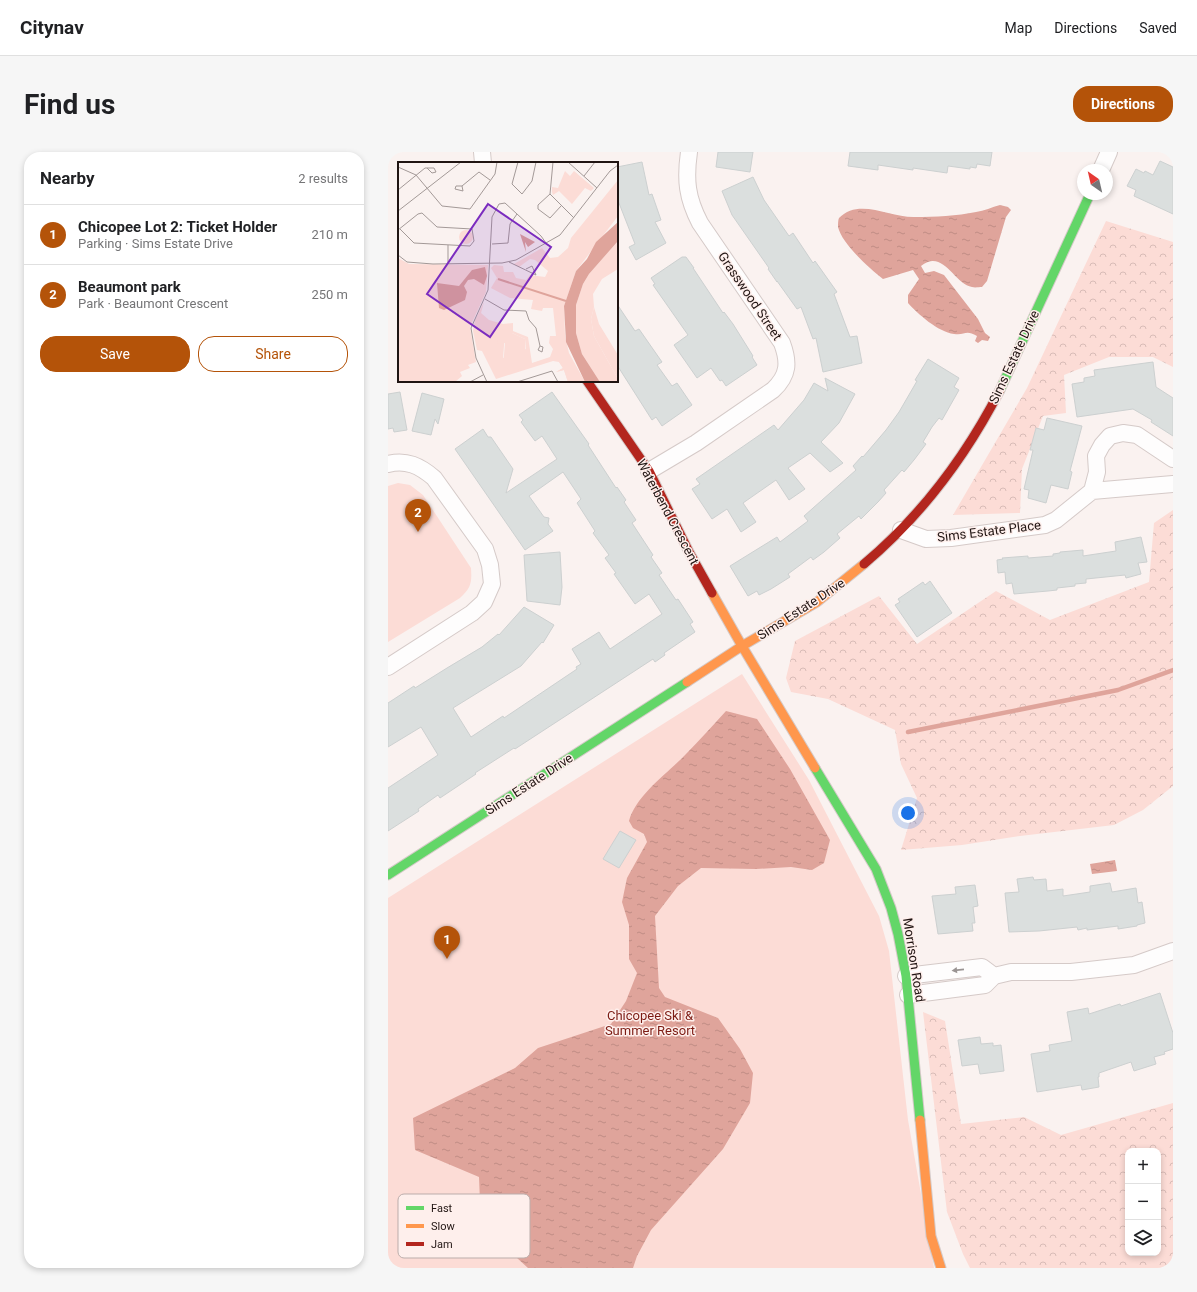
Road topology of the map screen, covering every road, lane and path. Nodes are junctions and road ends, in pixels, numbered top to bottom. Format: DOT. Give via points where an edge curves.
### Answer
graph roads {
  1 [pos="482,152"];
  2 [pos="689,152"];
  3 [pos="483,162"];
  4 [pos="1087,200"];
  5 [pos="588,382"];
  6 [pos="1173,459"];
  7 [pos="388,464"];
  8 [pos="649,471"];
  9 [pos="1173,484"];
  10 [pos="1092,491"];
  11 [pos="901,530"];
  12 [pos="742,646"];
  13 [pos="388,667"];
  14 [pos="388,875"];
  15 [pos="1173,951"];
  16 [pos="906,976"];
  17 [pos="994,976"];
  18 [pos="908,994"];
  19 [pos="941,1268"];
  1 -- 3 [label="street"];
  2 -- 8 [label="street, Grasswood Street" via="686,183 693,211 782,343 787,354 787,366 782,379 773,390 696,443"];
  4 -- 11 [label="street, Sims Estate Drive" via="999,391 978,430 941,484"];
  5 -- 8 [label="street, Waterbend Crescent"];
  6 -- 10 [label="street" via="1137,434 1123,433 1110,436 1096,456 1097,472"];
  7 -- 13 [label="street" via="395,462 415,465 434,478 485,549 492,584 484,602 472,613"];
  8 -- 12 [label="street, Waterbend Crescent" via="689,552"];
  9 -- 10 [label="street"];
  10 -- 11 [label="street, Sims Estate Place" via="1056,520 1045,525 926,539"];
  11 -- 12 [label="street, Sims Estate Drive" via="862,567 817,602"];
  12 -- 14 [label="street, Sims Estate Drive"];
  12 -- 16 [label="street, Morrison Road" via="876,869 894,914"];
  15 -- 17 [label="street" via="1134,965 1071,972 1011,972"];
  17 -- 16 [label="street, one-way" via="982,968"];
  16 -- 18 [label="street, Morrison Road"];
  17 -- 18 [label="street" via="985,985"];
  18 -- 19 [label="street, Morrison Road" via="931,1236"];
}
